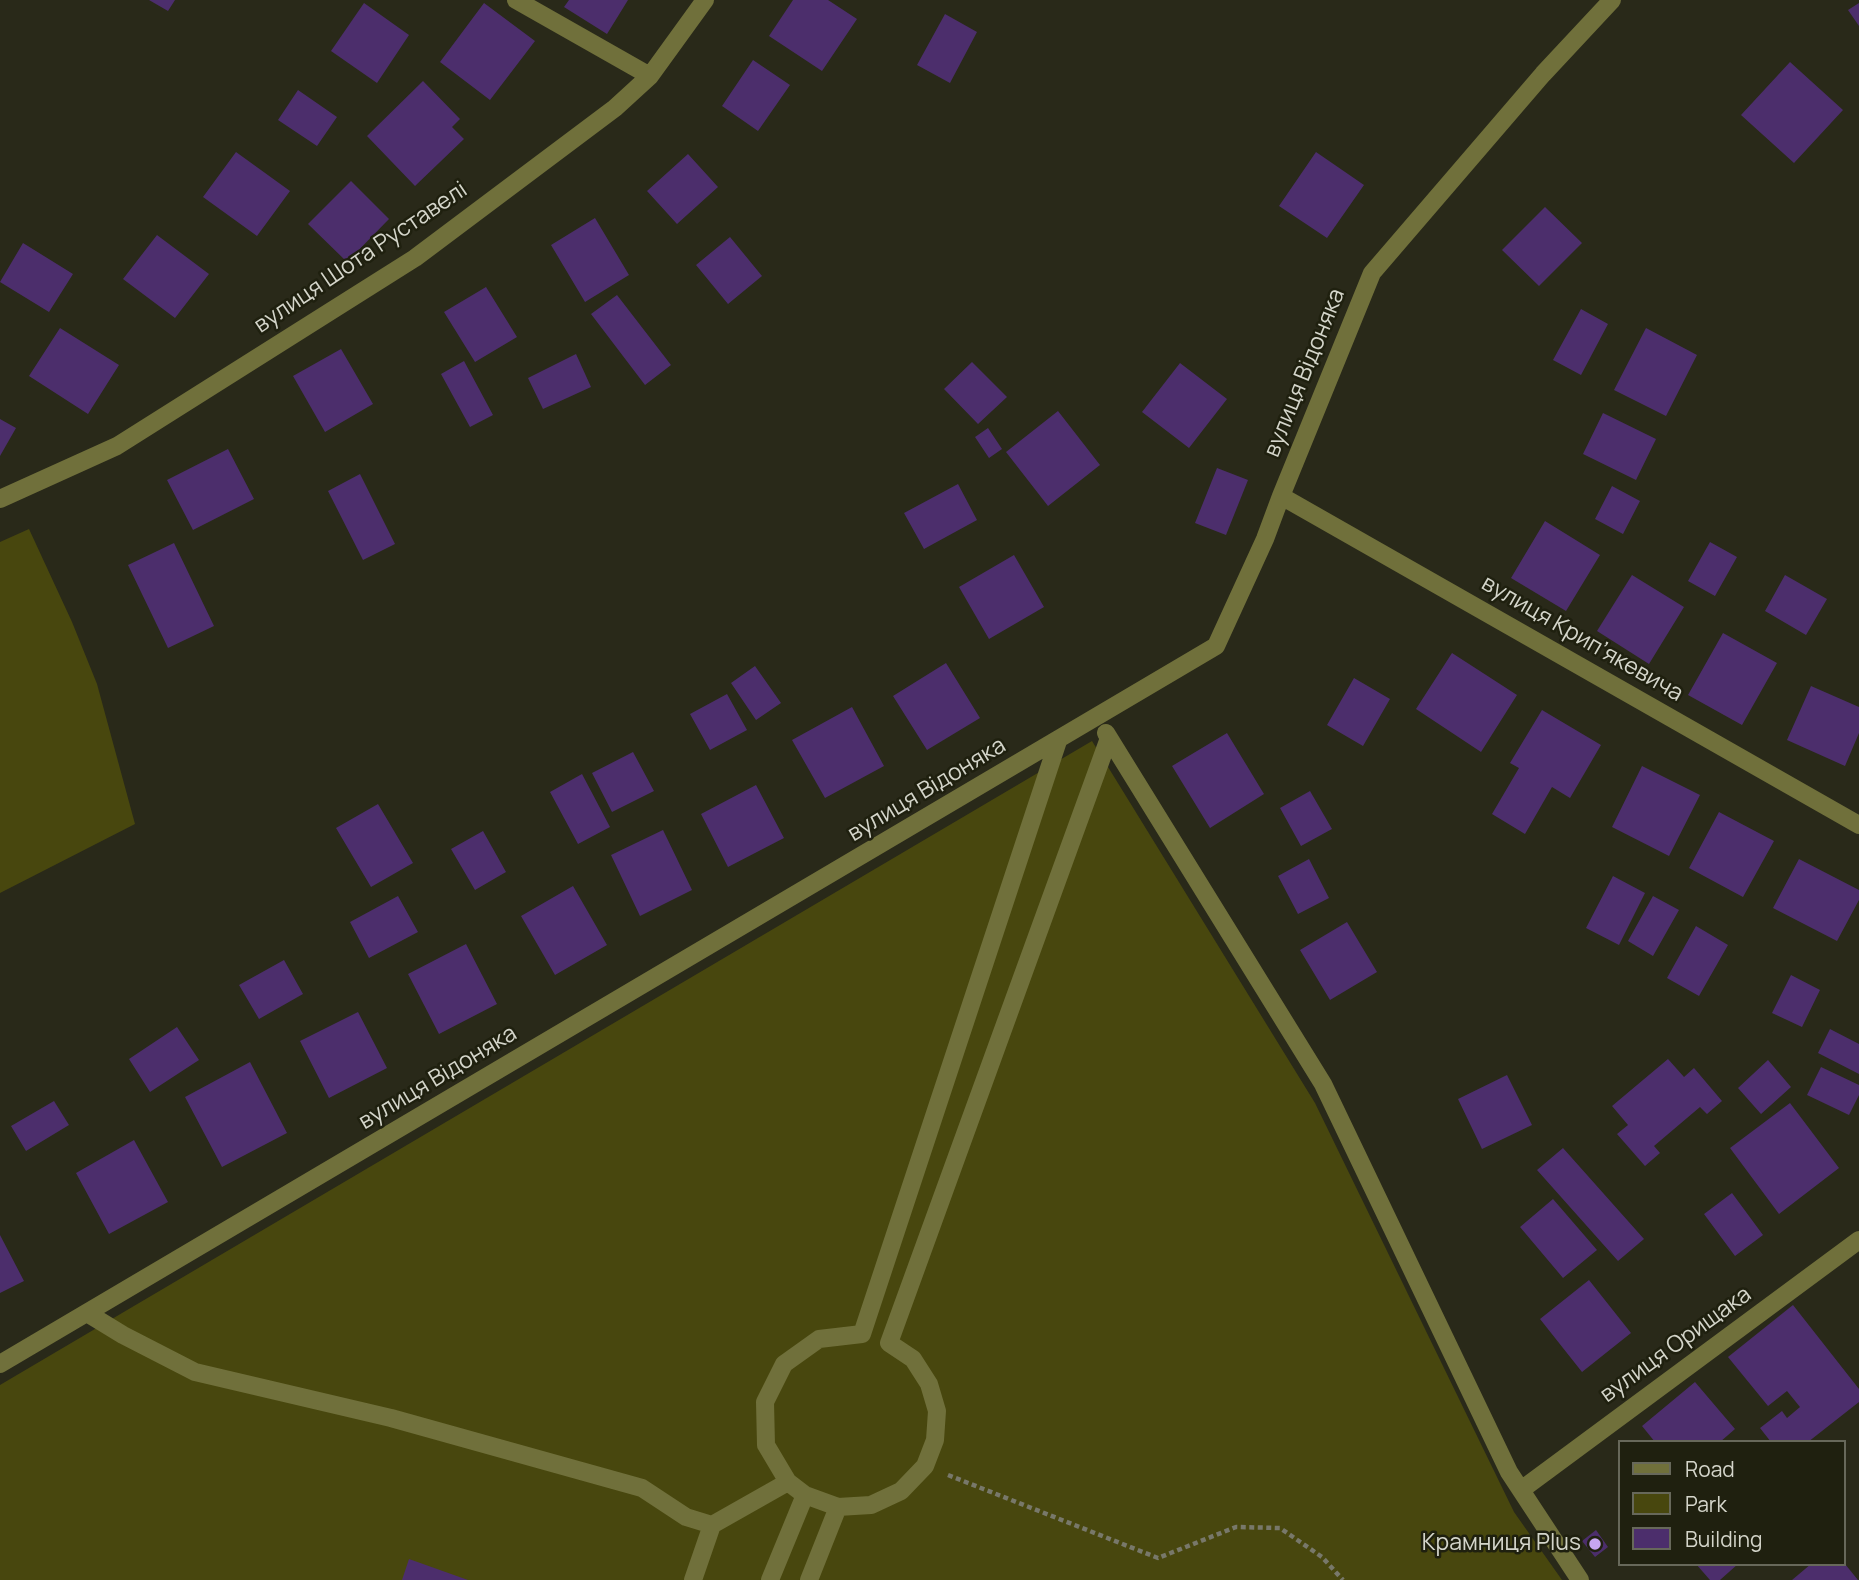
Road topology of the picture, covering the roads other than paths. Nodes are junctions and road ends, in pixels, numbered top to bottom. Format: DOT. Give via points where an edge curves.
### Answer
graph roads {
  1 [pos="516,0"];
  2 [pos="705,0"];
  3 [pos="1612,0"];
  4 [pos="650,76"];
  5 [pos="1281,496"];
  6 [pos="0,499"];
  7 [pos="1097,718"];
  8 [pos="1109,738"];
  9 [pos="1058,741"];
  10 [pos="1859,825"];
  11 [pos="1859,1240"];
  12 [pos="87,1313"];
  13 [pos="0,1364"];
  14 [pos="788,1482"];
  15 [pos="1521,1490"];
  16 [pos="804,1495"];
  17 [pos="838,1507"];
  18 [pos="712,1525"];
  19 [pos="693,1580"];
  20 [pos="770,1580"];
  21 [pos="809,1580"];
  22 [pos="1580,1580"];
  1 -- 4 [label="street"];
  2 -- 4 [label="street, вулиця Шота Руставелі"];
  3 -- 5 [label="street, вулиця Відоняка" via="1372,273"];
  4 -- 6 [label="street, вулиця Шота Руставелі" via="615,108 415,258 117,446"];
  5 -- 7 [label="street, вулиця Відоняка" via="1216,646"];
  5 -- 10 [label="street, вулиця Крипʼякевича"];
  7 -- 8 [label="street"];
  7 -- 9 [label="street, вулиця Відоняка"];
  8 -- 15 [label="street" via="1323,1084"];
  8 -- 17 [label="street" via="890,1343 913,1359 929,1384 937,1411 935,1440 925,1466 901,1491 871,1505"];
  9 -- 12 [label="street, вулиця Відоняка"];
  9 -- 14 [label="street" via="862,1334 819,1339 784,1364 765,1402 766,1445"];
  11 -- 15 [label="street, вулиця Орищака"];
  12 -- 13 [label="street, вулиця Відоняка"];
  12 -- 18 [label="street" via="195,1372 391,1418 642,1488 686,1517"];
  14 -- 16 [label="street"];
  14 -- 18 [label="street"];
  15 -- 22 [label="street"];
  16 -- 17 [label="street"];
  16 -- 20 [label="street"];
  17 -- 21 [label="street"];
  18 -- 19 [label="street"];
}
